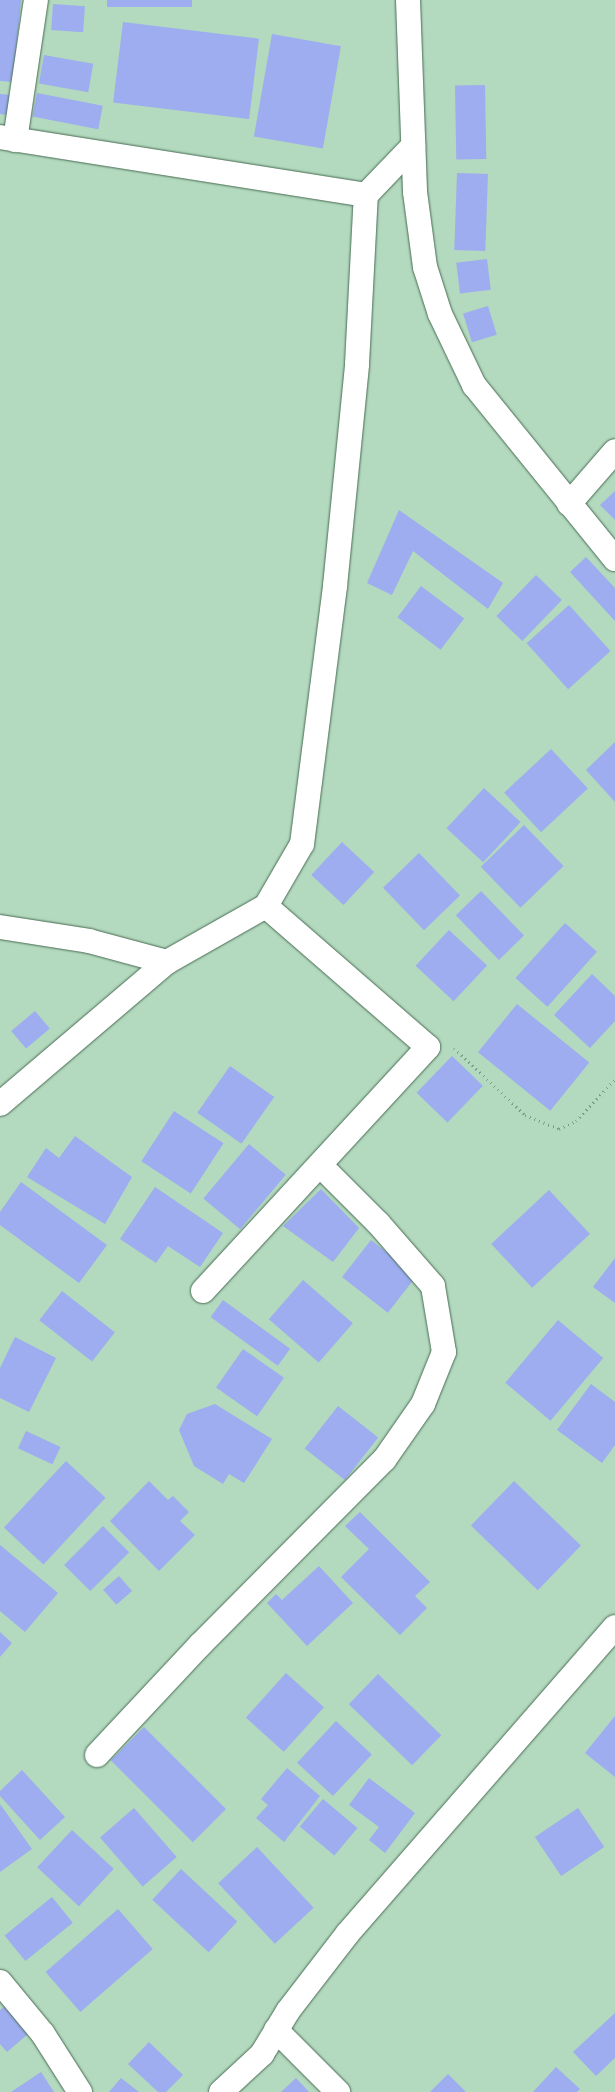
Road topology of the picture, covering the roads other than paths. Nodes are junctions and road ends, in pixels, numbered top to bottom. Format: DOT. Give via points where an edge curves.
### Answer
graph roads {
  1 [pos="36,0"];
  2 [pos="408,0"];
  3 [pos="8,139"];
  4 [pos="413,146"];
  5 [pos="366,195"];
  6 [pos="615,451"];
  7 [pos="569,504"];
  8 [pos="615,559"];
  9 [pos="266,906"];
  10 [pos="0,927"];
  11 [pos="167,962"];
  12 [pos="0,1104"];
  13 [pos="321,1166"];
  14 [pos="203,1291"];
  15 [pos="615,1627"];
  16 [pos="98,1755"];
  17 [pos="0,1982"];
  18 [pos="276,2030"];
  19 [pos="80,2092"];
  20 [pos="221,2092"];
  21 [pos="338,2092"];
  1 -- 3 [label="street"];
  2 -- 4 [label="street"];
  3 -- 5 [label="street"];
  4 -- 5 [label="street"];
  4 -- 7 [label="street" via="425,267 440,314 474,385"];
  5 -- 9 [label="street" via="357,364 335,586 302,844"];
  6 -- 7 [label="street"];
  7 -- 8 [label="street"];
  9 -- 11 [label="street"];
  9 -- 13 [label="street" via="428,1046"];
  10 -- 11 [label="street" via="89,941"];
  11 -- 12 [label="street"];
  13 -- 14 [label="street"];
  13 -- 16 [label="street" via="378,1223 433,1286 444,1352 423,1404 384,1460 200,1645"];
  15 -- 18 [label="street" via="348,1934"];
  17 -- 19 [label="street" via="43,2034"];
  18 -- 20 [label="street" via="262,2054"];
  18 -- 21 [label="street"];
}
